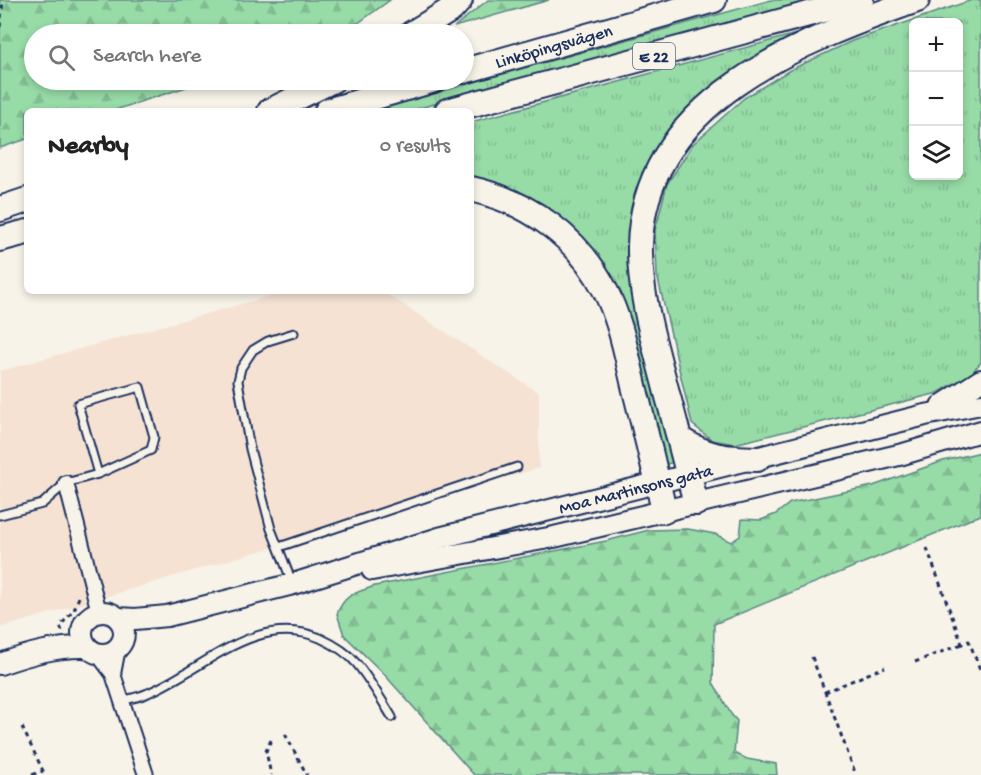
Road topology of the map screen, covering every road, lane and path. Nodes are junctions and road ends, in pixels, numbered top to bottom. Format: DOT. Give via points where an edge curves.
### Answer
graph roads {
  1 [pos="3,0"];
  2 [pos="460,0"];
  3 [pos="714,0"];
  4 [pos="861,0"];
  5 [pos="917,0"];
  6 [pos="427,24"];
  7 [pos="0,27"];
  8 [pos="474,68"];
  9 [pos="313,90"];
  10 [pos="399,90"];
  11 [pos="276,108"];
  12 [pos="337,108"];
  13 [pos="458,108"];
  14 [pos="474,190"];
  15 [pos="24,201"];
  16 [pos="0,209"];
  17 [pos="24,233"];
  18 [pos="0,240"];
  19 [pos="294,333"];
  20 [pos="981,381"];
  21 [pos="981,404"];
  22 [pos="925,415"];
  23 [pos="981,431"];
  24 [pos="680,439"];
  25 [pos="757,459"];
  26 [pos="517,466"];
  27 [pos="98,474"];
  28 [pos="688,476"];
  29 [pos="66,483"];
  30 [pos="658,483"];
  31 [pos="696,503"];
  32 [pos="664,511"];
  33 [pos="0,515"];
  34 [pos="279,547"];
  35 [pos="927,548"];
  36 [pos="293,584"];
  37 [pos="93,591"];
  38 [pos="92,616"];
  39 [pos="167,616"];
  40 [pos="118,618"];
  41 [pos="65,635"];
  42 [pos="121,644"];
  43 [pos="962,644"];
  44 [pos="92,650"];
  45 [pos="39,651"];
  46 [pos="812,657"];
  47 [pos="915,662"];
  48 [pos="0,664"];
  49 [pos="885,667"];
  50 [pos="981,672"];
  51 [pos="113,674"];
  52 [pos="825,692"];
  53 [pos="122,701"];
  54 [pos="392,717"];
  55 [pos="22,727"];
  56 [pos="285,734"];
  57 [pos="271,740"];
  58 [pos="44,773"];
  59 [pos="33,775"];
  60 [pos="146,775"];
  61 [pos="271,775"];
  62 [pos="307,775"];
  63 [pos="856,775"];
  1 -- 7 [label="path"];
  2 -- 6 [label="highway"];
  3 -- 8 [label="highway, Linköpingsvägen / E 22"];
  4 -- 13 [label="highway, Linköpingsvägen / E 22"];
  5 -- 24 [label="highway" via="849,24 737,83 707,106 666,156 651,185 642,218 640,256 655,348"];
  9 -- 11 [label="highway"];
  10 -- 12 [label="highway"];
  14 -- 30 [label="highway" via="526,208 559,231 583,255 605,290 617,319"];
  15 -- 16 [label="highway"];
  17 -- 18 [label="highway"];
  19 -- 34 [label="lane" via="253,350 238,381 250,449"];
  20 -- 22 [label="street"];
  21 -- 22 [label="street, Moa Martinsons gata"];
  22 -- 25 [label="street, Moa Martinsons gata"];
  23 -- 31 [label="street, Moa Martinsons gata" via="903,454"];
  24 -- 25 [label="highway" via="707,454"];
  24 -- 28 [label="highway"];
  25 -- 28 [label="street, Moa Martinsons gata"];
  26 -- 34 [label="lane"];
  27 -- 27 [label="lane" via="78,404 140,387 154,437 150,450"];
  27 -- 29 [label="lane"];
  28 -- 30 [label="street, Moa Martinsons gata"];
  28 -- 31 [label="highway"];
  29 -- 33 [label="lane" via="42,504"];
  29 -- 37 [label="street"];
  30 -- 32 [label="highway"];
  30 -- 36 [label="street, Moa Martinsons gata" via="439,538"];
  31 -- 32 [label="street, Moa Martinsons gata"];
  32 -- 36 [label="street, Moa Martinsons gata" via="514,545"];
  34 -- 36 [label="lane"];
  35 -- 43 [label="path"];
  36 -- 39 [label="street, Moa Martinsons gata"];
  37 -- 38 [label="street"];
  37 -- 41 [label="path" via="80,595 74,610 60,626"];
  38 -- 40 [label="street" via="110,612"];
  38 -- 41 [label="street"];
  38 -- 44 [label="street" via="81,632 84,643"];
  39 -- 40 [label="street, Moa Martinsons gata"];
  39 -- 42 [label="street, Moa Martinsons gata"];
  40 -- 42 [label="street" via="124,628"];
  41 -- 45 [label="street"];
  42 -- 44 [label="street" via="108,654"];
  42 -- 51 [label="street"];
  43 -- 47 [label="path"];
  43 -- 50 [label="path" via="969,641"];
  44 -- 45 [label="street"];
  44 -- 51 [label="street"];
  45 -- 48 [label="street"];
  46 -- 52 [label="path"];
  49 -- 52 [label="path"];
  51 -- 53 [label="street"];
  52 -- 63 [label="path"];
  53 -- 54 [label="lane" via="148,693 244,639 289,630 306,632 333,644 356,662"];
  53 -- 60 [label="street"];
  55 -- 58 [label="path"];
  56 -- 62 [label="path"];
  57 -- 61 [label="path" via="266,751"];
  58 -- 59 [label="path"];
}
